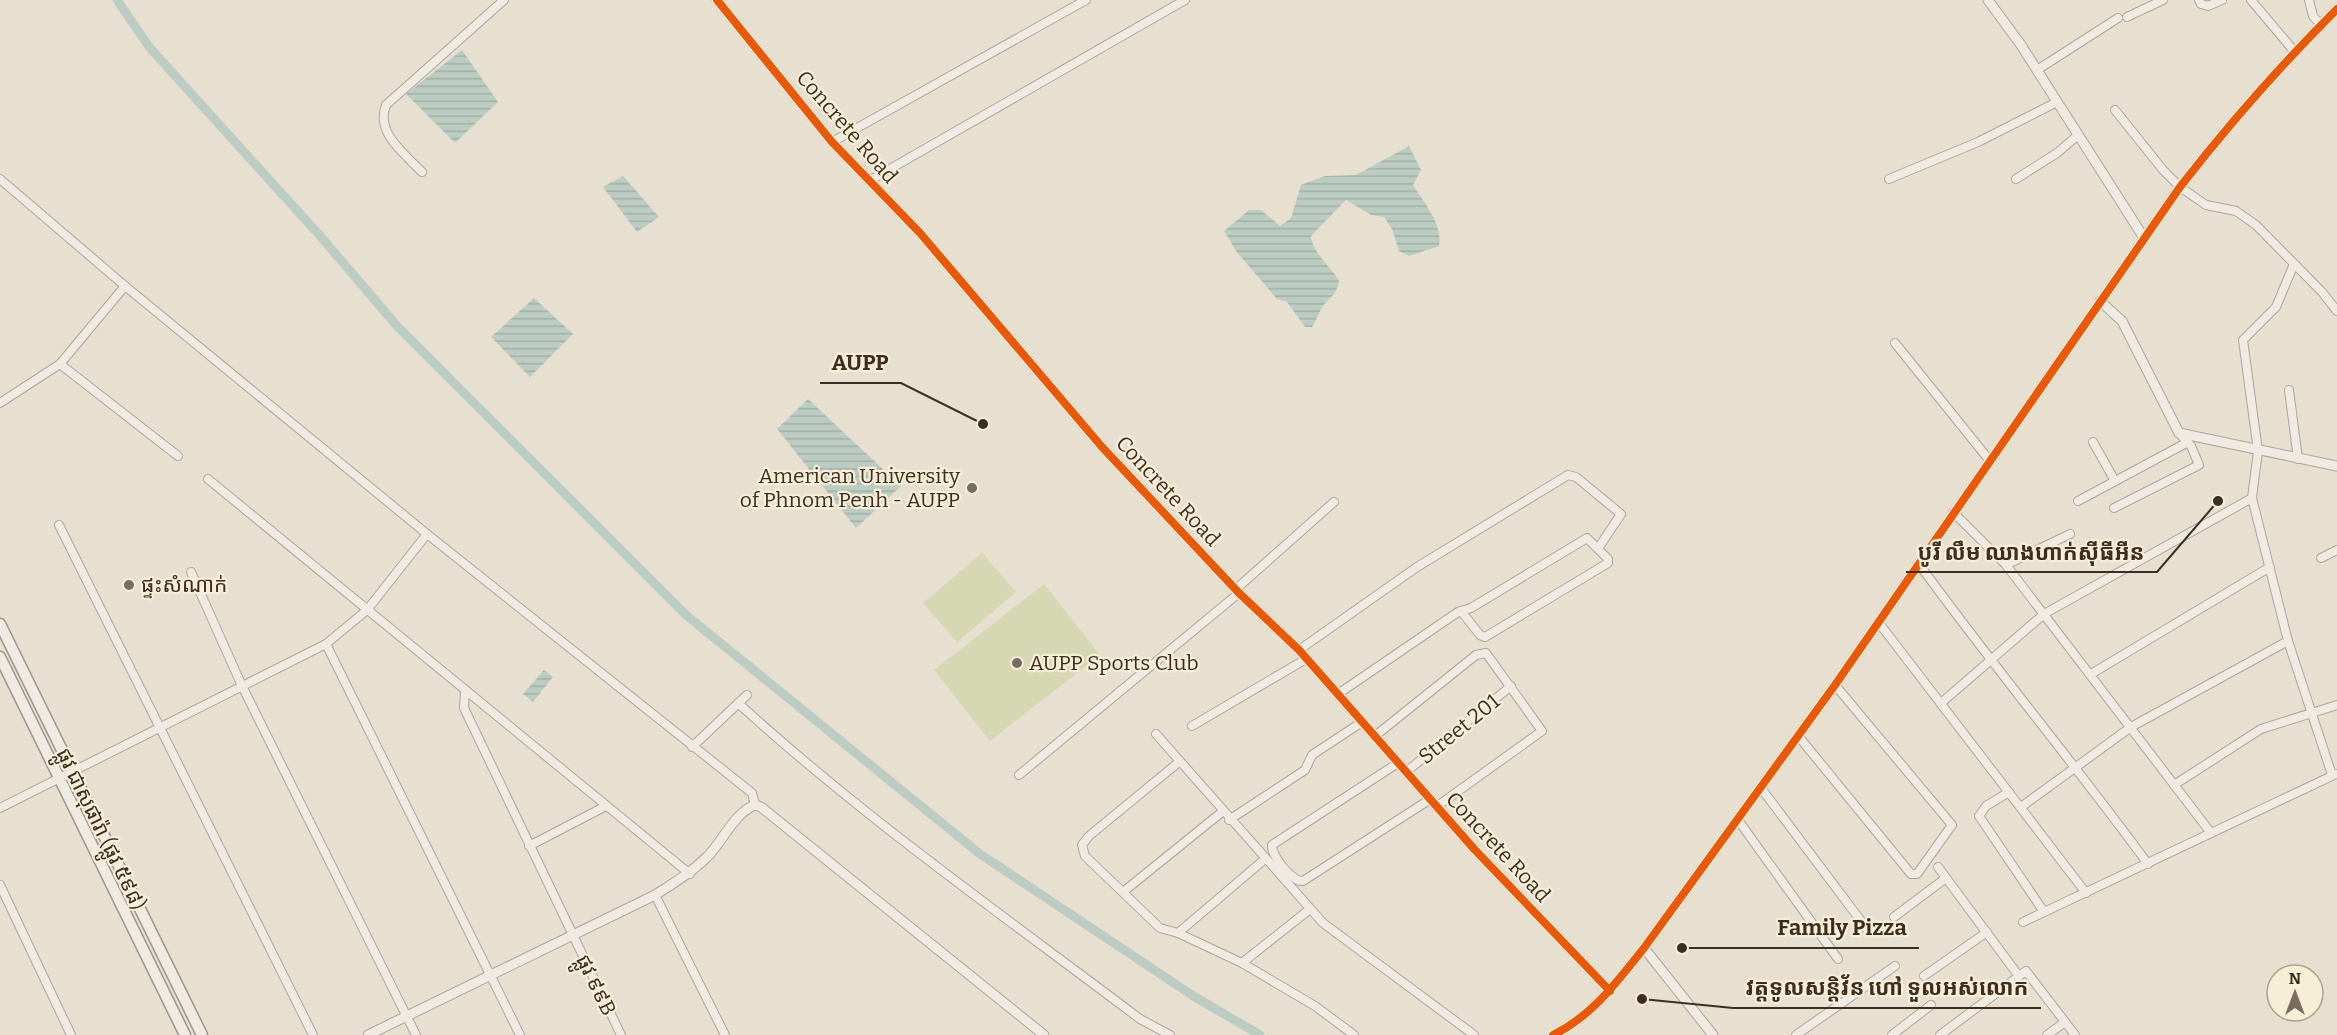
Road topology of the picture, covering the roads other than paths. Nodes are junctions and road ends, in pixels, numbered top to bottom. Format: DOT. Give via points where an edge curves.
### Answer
graph roads {
  1 [pos="504,0"];
  2 [pos="717,0"];
  3 [pos="1086,0"];
  4 [pos="1185,0"];
  5 [pos="1988,0"];
  6 [pos="2163,0"];
  7 [pos="2199,0"];
  8 [pos="2222,0"];
  9 [pos="2251,0"];
  10 [pos="2309,0"];
  11 [pos="2337,9"];
  12 [pos="2127,17"];
  13 [pos="2118,18"];
  14 [pos="2320,25"];
  15 [pos="2294,51"];
  16 [pos="2037,70"];
  17 [pos="2057,102"];
  18 [pos="2115,110"];
  19 [pos="2078,135"];
  20 [pos="832,142"];
  21 [pos="422,172"];
  22 [pos="0,179"];
  23 [pos="1889,179"];
  24 [pos="2016,179"];
  25 [pos="869,181"];
  26 [pos="2180,187"];
  27 [pos="2144,238"];
  28 [pos="2294,264"];
  29 [pos="125,286"];
  30 [pos="2100,301"];
  31 [pos="2337,311"];
  32 [pos="1895,344"];
  33 [pos="60,364"];
  34 [pos="2289,390"];
  35 [pos="0,403"];
  36 [pos="2179,433"];
  37 [pos="2093,442"];
  38 [pos="2188,442"];
  39 [pos="2258,451"];
  40 [pos="178,456"];
  41 [pos="2298,459"];
  42 [pos="1990,460"];
  43 [pos="2337,466"];
  44 [pos="207,479"];
  45 [pos="2115,481"];
  46 [pos="2252,498"];
  47 [pos="2078,501"];
  48 [pos="1334,502"];
  49 [pos="2114,508"];
  50 [pos="1953,512"];
  51 [pos="59,525"];
  52 [pos="427,534"];
  53 [pos="2070,534"];
  54 [pos="1599,548"];
  55 [pos="2337,550"];
  56 [pos="2321,558"];
  57 [pos="1919,564"];
  58 [pos="2006,565"];
  59 [pos="2270,567"];
  60 [pos="190,572"];
  61 [pos="1237,591"];
  62 [pos="367,610"];
  63 [pos="1461,611"];
  64 [pos="2044,614"];
  65 [pos="1879,623"];
  66 [pos="0,624"];
  67 [pos="2289,641"];
  68 [pos="326,644"];
  69 [pos="1299,650"];
  70 [pos="0,657"];
  71 [pos="1306,659"];
  72 [pos="1988,660"];
  73 [pos="2091,674"];
  74 [pos="1835,685"];
  75 [pos="242,686"];
  76 [pos="1511,686"];
  77 [pos="465,690"];
  78 [pos="1338,694"];
  79 [pos="747,695"];
  80 [pos="738,703"];
  81 [pos="1941,703"];
  82 [pos="2337,705"];
  83 [pos="2313,713"];
  84 [pos="1362,722"];
  85 [pos="1192,726"];
  86 [pos="2131,727"];
  87 [pos="160,728"];
  88 [pos="1156,734"];
  89 [pos="1375,736"];
  90 [pos="1799,737"];
  91 [pos="692,747"];
  92 [pos="1179,762"];
  93 [pos="1398,763"];
  94 [pos="2077,767"];
  95 [pos="73,772"];
  96 [pos="1406,772"];
  97 [pos="2335,774"];
  98 [pos="1019,775"];
  99 [pos="60,779"];
  100 [pos="2174,785"];
  101 [pos="1761,788"];
  102 [pos="2009,792"];
  103 [pos="1432,804"];
  104 [pos="755,805"];
  105 [pos="606,806"];
  106 [pos="2021,807"];
  107 [pos="0,808"];
  108 [pos="1222,812"];
  109 [pos="1229,820"];
  110 [pos="1738,820"];
  111 [pos="2211,833"];
  112 [pos="529,846"];
  113 [pos="1265,860"];
  114 [pos="2148,864"];
  115 [pos="1938,867"];
  116 [pos="690,874"];
  117 [pos="1946,878"];
  118 [pos="0,885"];
  119 [pos="1123,892"];
  120 [pos="2086,893"];
  121 [pos="655,895"];
  122 [pos="1310,909"];
  123 [pos="2044,912"];
  124 [pos="1894,917"];
  125 [pos="2023,922"];
  126 [pos="1867,928"];
  127 [pos="1987,932"];
  128 [pos="1178,933"];
  129 [pos="572,936"];
  130 [pos="1644,948"];
  131 [pos="1838,959"];
  132 [pos="1242,963"];
  133 [pos="1895,966"];
  134 [pos="2018,975"];
  135 [pos="490,976"];
  136 [pos="1924,976"];
  137 [pos="1610,991"];
  138 [pos="1931,1005"];
  139 [pos="406,1016"];
  140 [pos="2065,1022"];
  141 [pos="71,1035"];
  142 [pos="185,1035"];
  143 [pos="202,1035"];
  144 [pos="313,1035"];
  145 [pos="368,1035"];
  146 [pos="416,1035"];
  147 [pos="520,1035"];
  148 [pos="621,1035"];
  149 [pos="725,1035"];
  150 [pos="1044,1035"];
  151 [pos="1170,1035"];
  152 [pos="1354,1035"];
  153 [pos="1474,1035"];
  154 [pos="1553,1035"];
  155 [pos="1713,1035"];
  156 [pos="1796,1035"];
  157 [pos="1892,1035"];
  158 [pos="1940,1035"];
  159 [pos="2047,1035"];
  160 [pos="2074,1035"];
  1 -- 21 [label="street" via="386,105 382,123 389,137"];
  2 -- 20 [label="street, Concrete Road"];
  3 -- 20 [label="street"];
  4 -- 25 [label="street"];
  5 -- 16 [label="street"];
  6 -- 12 [label="street"];
  7 -- 8 [label="street" via="2208,6"];
  9 -- 15 [label="street"];
  10 -- 14 [label="street"];
  11 -- 14 [label="street"];
  13 -- 16 [label="street"];
  14 -- 15 [label="street"];
  15 -- 26 [label="street"];
  16 -- 17 [label="street"];
  17 -- 19 [label="street"];
  17 -- 23 [label="street" via="2007,129"];
  18 -- 26 [label="street"];
  19 -- 24 [label="street"];
  19 -- 27 [label="street"];
  20 -- 25 [label="street, Concrete Road"];
  22 -- 29 [label="street"];
  25 -- 61 [label="street, Concrete Road" via="920,233 1102,447"];
  26 -- 27 [label="street"];
  26 -- 28 [label="street" via="2206,205 2236,212 2256,225"];
  27 -- 30 [label="street"];
  28 -- 31 [label="street"];
  28 -- 39 [label="street" via="2276,307 2243,340"];
  29 -- 33 [label="street"];
  29 -- 52 [label="street"];
  30 -- 36 [label="street" via="2122,321"];
  30 -- 42 [label="street"];
  32 -- 42 [label="street"];
  33 -- 35 [label="street"];
  33 -- 40 [label="street"];
  34 -- 41 [label="street"];
  36 -- 38 [label="street"];
  36 -- 39 [label="street"];
  37 -- 45 [label="street"];
  38 -- 45 [label="street"];
  38 -- 49 [label="street" via="2199,463 2196,468"];
  39 -- 41 [label="street"];
  39 -- 46 [label="street"];
  41 -- 43 [label="street"];
  42 -- 50 [label="street"];
  44 -- 62 [label="street"];
  45 -- 47 [label="street"];
  46 -- 59 [label="street"];
  46 -- 64 [label="street"];
  48 -- 61 [label="street"];
  50 -- 57 [label="street"];
  50 -- 58 [label="street"];
  51 -- 87 [label="street"];
  52 -- 62 [label="street"];
  52 -- 91 [label="street"];
  53 -- 58 [label="street"];
  54 -- 63 [label="street" via="1587,538"];
  54 -- 63 [label="street" via="1608,563 1485,637"];
  54 -- 69 [label="street" via="1621,514 1576,477 1568,475 1417,567"];
  55 -- 56 [label="street"];
  57 -- 65 [label="street"];
  57 -- 72 [label="street"];
  58 -- 64 [label="street"];
  59 -- 67 [label="street"];
  59 -- 73 [label="street"];
  60 -- 75 [label="street"];
  61 -- 69 [label="street, Concrete Road"];
  61 -- 98 [label="street"];
  62 -- 68 [label="street"];
  62 -- 77 [label="street"];
  63 -- 78 [label="street"];
  64 -- 72 [label="street"];
  64 -- 73 [label="street"];
  65 -- 74 [label="street"];
  65 -- 81 [label="street"];
  66 -- 95 [label="main road, ផ្លូវ ជាសុផារ៉ា (ផ្លូវ ៥៩៨)"];
  67 -- 83 [label="street"];
  67 -- 86 [label="street"];
  68 -- 75 [label="street"];
  68 -- 135 [label="street"];
  69 -- 71 [label="street, Concrete Road"];
  70 -- 99 [label="main road, ផ្លូវ ជាសុផារ៉ា (ផ្លូវ ៥៩៨)"];
  71 -- 78 [label="street, Concrete Road"];
  71 -- 85 [label="street"];
  72 -- 81 [label="street"];
  72 -- 94 [label="street"];
  73 -- 86 [label="street"];
  74 -- 90 [label="street"];
  74 -- 90 [label="street" via="1952,825 1917,874 1911,874"];
  75 -- 87 [label="street"];
  75 -- 139 [label="street"];
  76 -- 89 [label="street" via="1486,653 1480,652"];
  76 -- 96 [label="street, Street 201"];
  76 -- 103 [label="street" via="1540,725 1541,734"];
  77 -- 105 [label="street"];
  77 -- 112 [label="street, ផ្លូវ ៩៩B" via="464,708"];
  78 -- 84 [label="street, Concrete Road"];
  79 -- 80 [label="street"];
  80 -- 91 [label="street"];
  80 -- 151 [label="street" via="890,830 1140,1019"];
  81 -- 102 [label="street"];
  82 -- 83 [label="street"];
  83 -- 97 [label="street"];
  83 -- 100 [label="street" via="2260,729"];
  84 -- 89 [label="street, Concrete Road"];
  84 -- 109 [label="street" via="1312,755 1305,770"];
  86 -- 94 [label="street"];
  86 -- 100 [label="street"];
  87 -- 95 [label="street"];
  87 -- 144 [label="street"];
  88 -- 92 [label="street"];
  89 -- 93 [label="street, Concrete Road"];
  90 -- 101 [label="street"];
  91 -- 104 [label="street" via="752,793"];
  92 -- 108 [label="street"];
  92 -- 119 [label="street" via="1082,846 1085,856"];
  93 -- 96 [label="street, Concrete Road"];
  93 -- 103 [label="street" via="1272,845 1272,851 1295,879 1303,881"];
  94 -- 106 [label="street"];
  94 -- 114 [label="street"];
  95 -- 99 [label="street"];
  95 -- 143 [label="main road, ផ្លូវ ជាសុផារ៉ា (ផ្លូវ ៥៩៨)"];
  96 -- 103 [label="street, Concrete Road"];
  97 -- 111 [label="street"];
  99 -- 107 [label="street"];
  99 -- 142 [label="main road, ផ្លូវ ជាសុផារ៉ា (ផ្លូវ ៥៩៨)"];
  100 -- 111 [label="street"];
  101 -- 110 [label="street"];
  101 -- 126 [label="street"];
  102 -- 106 [label="street"];
  102 -- 123 [label="street" via="1986,806 1979,816"];
  103 -- 137 [label="street, Concrete Road"];
  104 -- 116 [label="street" via="741,815"];
  104 -- 150 [label="street"];
  105 -- 112 [label="street"];
  105 -- 116 [label="street"];
  106 -- 120 [label="street"];
  108 -- 109 [label="street"];
  108 -- 119 [label="street"];
  109 -- 113 [label="street"];
  110 -- 130 [label="street"];
  110 -- 131 [label="street"];
  111 -- 114 [label="street"];
  112 -- 129 [label="street, ផ្លូវ ៩៩B"];
  113 -- 122 [label="street"];
  113 -- 128 [label="street"];
  114 -- 120 [label="street"];
  115 -- 117 [label="street"];
  116 -- 121 [label="street"];
  117 -- 124 [label="street"];
  117 -- 127 [label="street"];
  118 -- 141 [label="street"];
  119 -- 128 [label="street" via="1160,928"];
  120 -- 123 [label="street"];
  121 -- 129 [label="street"];
  121 -- 149 [label="street"];
  122 -- 132 [label="street"];
  122 -- 153 [label="street" via="1336,934"];
  123 -- 125 [label="street"];
  127 -- 134 [label="street"];
  127 -- 136 [label="street"];
  128 -- 132 [label="street"];
  129 -- 135 [label="street"];
  129 -- 148 [label="street, ផ្លូវ ៩៩B"];
  130 -- 137 [label="street"];
  130 -- 155 [label="street"];
  132 -- 152 [label="street" via="1315,1006"];
  133 -- 156 [label="street"];
  134 -- 140 [label="street" via="2026,971"];
  134 -- 158 [label="street"];
  135 -- 139 [label="street"];
  135 -- 147 [label="street"];
  137 -- 154 [label="street" via="1576,1023"];
  138 -- 157 [label="street"];
  139 -- 145 [label="street"];
  139 -- 146 [label="street"];
  140 -- 159 [label="street"];
  140 -- 160 [label="street"];
}
